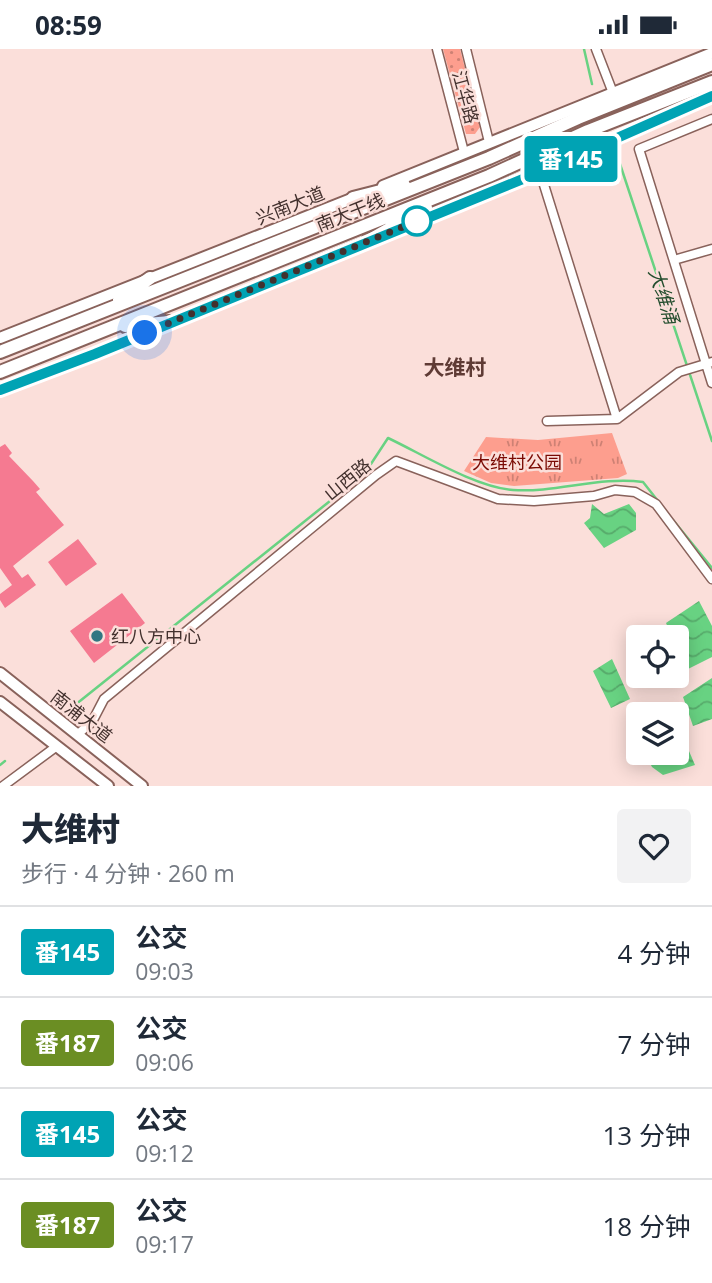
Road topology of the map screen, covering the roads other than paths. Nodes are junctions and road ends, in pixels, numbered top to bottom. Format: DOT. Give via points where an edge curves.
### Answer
graph roads {
  1 [pos="437,49"];
  2 [pos="466,49"];
  3 [pos="596,49"];
  4 [pos="712,53"];
  5 [pos="712,64"];
  6 [pos="712,82"];
  7 [pos="608,95"];
  8 [pos="712,96"];
  9 [pos="712,119"];
  10 [pos="489,142"];
  11 [pos="464,152"];
  12 [pos="466,168"];
  13 [pos="540,172"];
  14 [pos="470,184"];
  15 [pos="354,198"];
  16 [pos="368,241"];
  17 [pos="712,249"];
  18 [pos="674,260"];
  19 [pos="150,278"];
  20 [pos="105,311"];
  21 [pos="170,322"];
  22 [pos="111,327"];
  23 [pos="0,338"];
  24 [pos="0,352"];
  25 [pos="709,362"];
  26 [pos="0,372"];
  27 [pos="712,383"];
  28 [pos="0,390"];
  29 [pos="617,419"];
  30 [pos="547,421"];
  31 [pos="712,579"];
  32 [pos="0,673"];
  33 [pos="0,702"];
  34 [pos="78,734"];
  35 [pos="57,746"];
  36 [pos="3,786"];
  37 [pos="107,786"];
  38 [pos="143,786"];
  1 -- 11 [label="street, 江华路"];
  2 -- 10 [label="street"];
  3 -- 7 [label="street"];
  4 -- 7 [label="main road"];
  5 -- 12 [label="highway, 南大干线"];
  6 -- 14 [label="highway, 南大干线"];
  7 -- 10 [label="main road, 兴南大道"];
  8 -- 13 [label="main road"];
  9 -- 18 [label="street" via="639,149"];
  10 -- 11 [label="main road, 兴南大道"];
  11 -- 15 [label="main road, 兴南大道"];
  12 -- 15 [label="highway"];
  12 -- 20 [label="highway, 南大干线"];
  13 -- 16 [label="main road"];
  13 -- 29 [label="street"];
  14 -- 16 [label="highway"];
  14 -- 22 [label="highway, 南大干线"];
  15 -- 19 [label="main road, 兴南大道"];
  16 -- 21 [label="main road"];
  17 -- 18 [label="street"];
  18 -- 25 [label="street"];
  19 -- 20 [label="highway"];
  19 -- 23 [label="main road, 兴南大道"];
  20 -- 24 [label="highway, 南大干线"];
  21 -- 22 [label="highway"];
  21 -- 28 [label="main road"];
  22 -- 26 [label="highway, 南大干线"];
  25 -- 27 [label="street"];
  25 -- 29 [label="street" via="679,372"];
  29 -- 30 [label="street"];
  31 -- 34 [label="street, 山西路" via="656,505 635,492 534,501 498,499 396,461 104,699 92,722"];
  32 -- 34 [label="main road, 南浦大道"];
  33 -- 35 [label="main road"];
  34 -- 38 [label="main road, 南浦大道"];
  35 -- 36 [label="street"];
  35 -- 37 [label="main road"];
}
